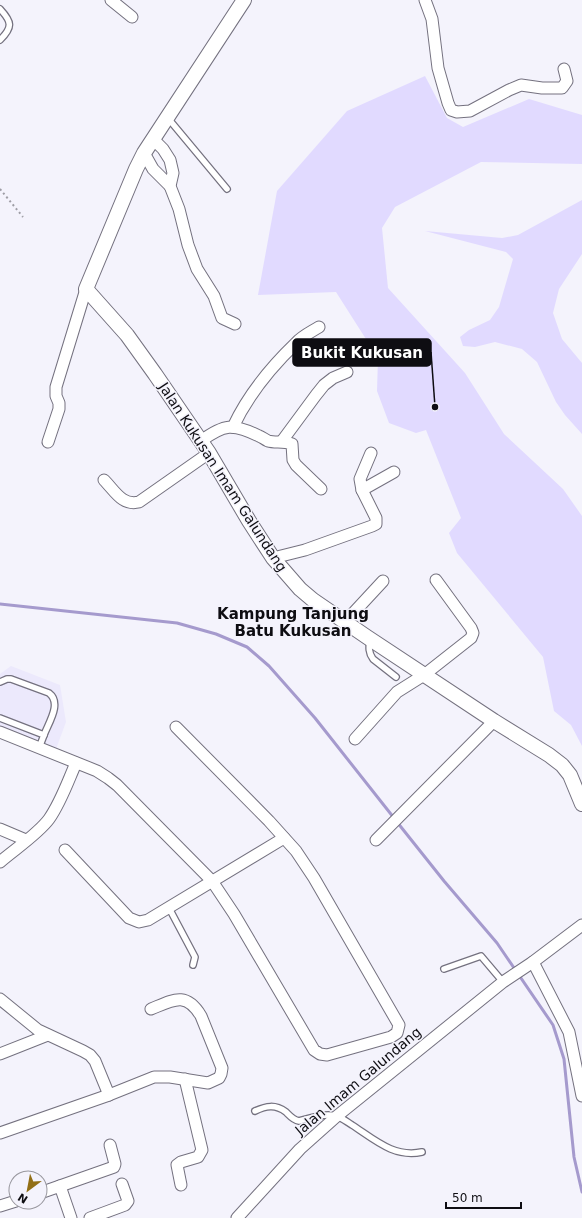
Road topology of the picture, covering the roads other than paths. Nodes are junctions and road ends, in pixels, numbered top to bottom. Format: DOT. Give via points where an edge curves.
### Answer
graph roads {
  1 [pos="111,0"];
  2 [pos="244,0"];
  3 [pos="425,0"];
  4 [pos="0,9"];
  5 [pos="132,17"];
  6 [pos="0,40"];
  7 [pos="564,68"];
  8 [pos="167,117"];
  9 [pos="153,139"];
  10 [pos="144,153"];
  11 [pos="170,186"];
  12 [pos="227,188"];
  13 [pos="86,289"];
  14 [pos="235,324"];
  15 [pos="319,327"];
  16 [pos="347,372"];
  17 [pos="232,427"];
  18 [pos="201,441"];
  19 [pos="282,441"];
  20 [pos="48,442"];
  21 [pos="209,453"];
  22 [pos="371,453"];
  23 [pos="394,472"];
  24 [pos="104,480"];
  25 [pos="321,489"];
  26 [pos="362,490"];
  27 [pos="273,558"];
  28 [pos="436,580"];
  29 [pos="383,581"];
  30 [pos="345,622"];
  31 [pos="370,639"];
  32 [pos="424,675"];
  33 [pos="396,677"];
  34 [pos="0,682"];
  35 [pos="0,718"];
  36 [pos="494,721"];
  37 [pos="176,727"];
  38 [pos="0,732"];
  39 [pos="44,735"];
  40 [pos="355,738"];
  41 [pos="39,748"];
  42 [pos="76,763"];
  43 [pos="582,804"];
  44 [pos="0,829"];
  45 [pos="284,838"];
  46 [pos="26,840"];
  47 [pos="376,840"];
  48 [pos="64,850"];
  49 [pos="0,862"];
  50 [pos="212,881"];
  51 [pos="169,908"];
  52 [pos="582,925"];
  53 [pos="531,963"];
  54 [pos="193,965"];
  55 [pos="444,969"];
  56 [pos="506,980"];
  57 [pos="0,999"];
  58 [pos="151,1009"];
  59 [pos="48,1035"];
  60 [pos="0,1054"];
  61 [pos="185,1079"];
  62 [pos="109,1095"];
  63 [pos="582,1096"];
  64 [pos="255,1111"];
  65 [pos="337,1116"];
  66 [pos="0,1133"];
  67 [pos="110,1144"];
  68 [pos="422,1152"];
  69 [pos="122,1184"];
  70 [pos="181,1185"];
  71 [pos="60,1186"];
  72 [pos="48,1190"];
  73 [pos="71,1218"];
  74 [pos="90,1218"];
  75 [pos="237,1218"];
  1 -- 5 [label="street"];
  2 -- 8 [label="street"];
  3 -- 7 [label="street" via="432,19 438,68 451,110 470,111 522,85 562,88 567,81"];
  4 -- 6 [label="lane" via="8,17 10,25"];
  8 -- 9 [label="street"];
  8 -- 12 [label="lane"];
  9 -- 10 [label="street"];
  9 -- 11 [label="street" via="170,160 173,172"];
  10 -- 11 [label="street" via="153,169"];
  10 -- 13 [label="street"];
  11 -- 14 [label="street" via="197,269 214,296 222,318"];
  13 -- 18 [label="street, Jalan Kukusan Imam Galundang" via="127,335"];
  13 -- 20 [label="street" via="56,387 59,409"];
  15 -- 17 [label="street" via="297,341 260,382"];
  16 -- 19 [label="street" via="324,385"];
  17 -- 18 [label="street" via="224,427"];
  17 -- 19 [label="street" via="241,428 270,441"];
  18 -- 21 [label="street, Jalan Kukusan Imam Galundang"];
  19 -- 25 [label="street" via="292,444 296,465"];
  21 -- 24 [label="street" via="133,504 124,501"];
  21 -- 27 [label="street, Jalan Kukusan Imam Galundang"];
  22 -- 26 [label="street" via="360,479"];
  23 -- 26 [label="street"];
  26 -- 27 [label="street" via="376,518 374,526 305,550"];
  27 -- 30 [label="street, Jalan Kukusan Imam Galundang" via="300,589"];
  28 -- 32 [label="street" via="473,633 471,638"];
  29 -- 30 [label="street"];
  30 -- 31 [label="street, Jalan Kukusan Imam Galundang"];
  31 -- 32 [label="street, Jalan Kukusan Imam Galundang"];
  31 -- 33 [label="lane" via="370,655"];
  32 -- 36 [label="street, Jalan Kukusan Imam Galundang"];
  32 -- 40 [label="street" via="397,692"];
  34 -- 39 [label="lane" via="11,679 53,696 55,703"];
  35 -- 39 [label="lane"];
  36 -- 43 [label="street, Jalan Kukusan Imam Galundang" via="562,765 570,775"];
  36 -- 47 [label="street"];
  37 -- 45 [label="street"];
  38 -- 41 [label="street"];
  39 -- 41 [label="lane"];
  41 -- 42 [label="street"];
  42 -- 46 [label="street" via="49,819"];
  42 -- 50 [label="street" via="97,771 116,785"];
  44 -- 46 [label="street"];
  45 -- 50 [label="street"];
  45 -- 50 [label="street" via="314,878 399,1025 397,1033 391,1037 327,1056 314,1050"];
  46 -- 49 [label="street"];
  48 -- 51 [label="street" via="129,918 139,922 148,920"];
  50 -- 51 [label="street"];
  51 -- 54 [label="lane" via="196,957"];
  52 -- 53 [label="street, Jalan Imam Galundang"];
  53 -- 56 [label="street, Jalan Imam Galundang"];
  53 -- 63 [label="street" via="569,1032"];
  55 -- 56 [label="lane" via="481,956"];
  56 -- 65 [label="street, Jalan Imam Galundang"];
  57 -- 59 [label="street"];
  58 -- 61 [label="street" via="183,999 191,1002 201,1016 222,1068 221,1074 219,1078 208,1083"];
  59 -- 60 [label="street"];
  59 -- 62 [label="street" via="90,1055"];
  61 -- 62 [label="street" via="154,1077"];
  61 -- 70 [label="street" via="202,1150 198,1157 177,1165"];
  62 -- 66 [label="street"];
  64 -- 65 [label="lane" via="264,1107 274,1107 299,1121 325,1115"];
  65 -- 68 [label="lane" via="387,1148 402,1153"];
  65 -- 75 [label="street, Jalan Imam Galundang" via="300,1149"];
  67 -- 71 [label="street" via="114,1167"];
  69 -- 74 [label="street" via="128,1201 125,1205"];
  71 -- 72 [label="street"];
  71 -- 73 [label="street"];
}
